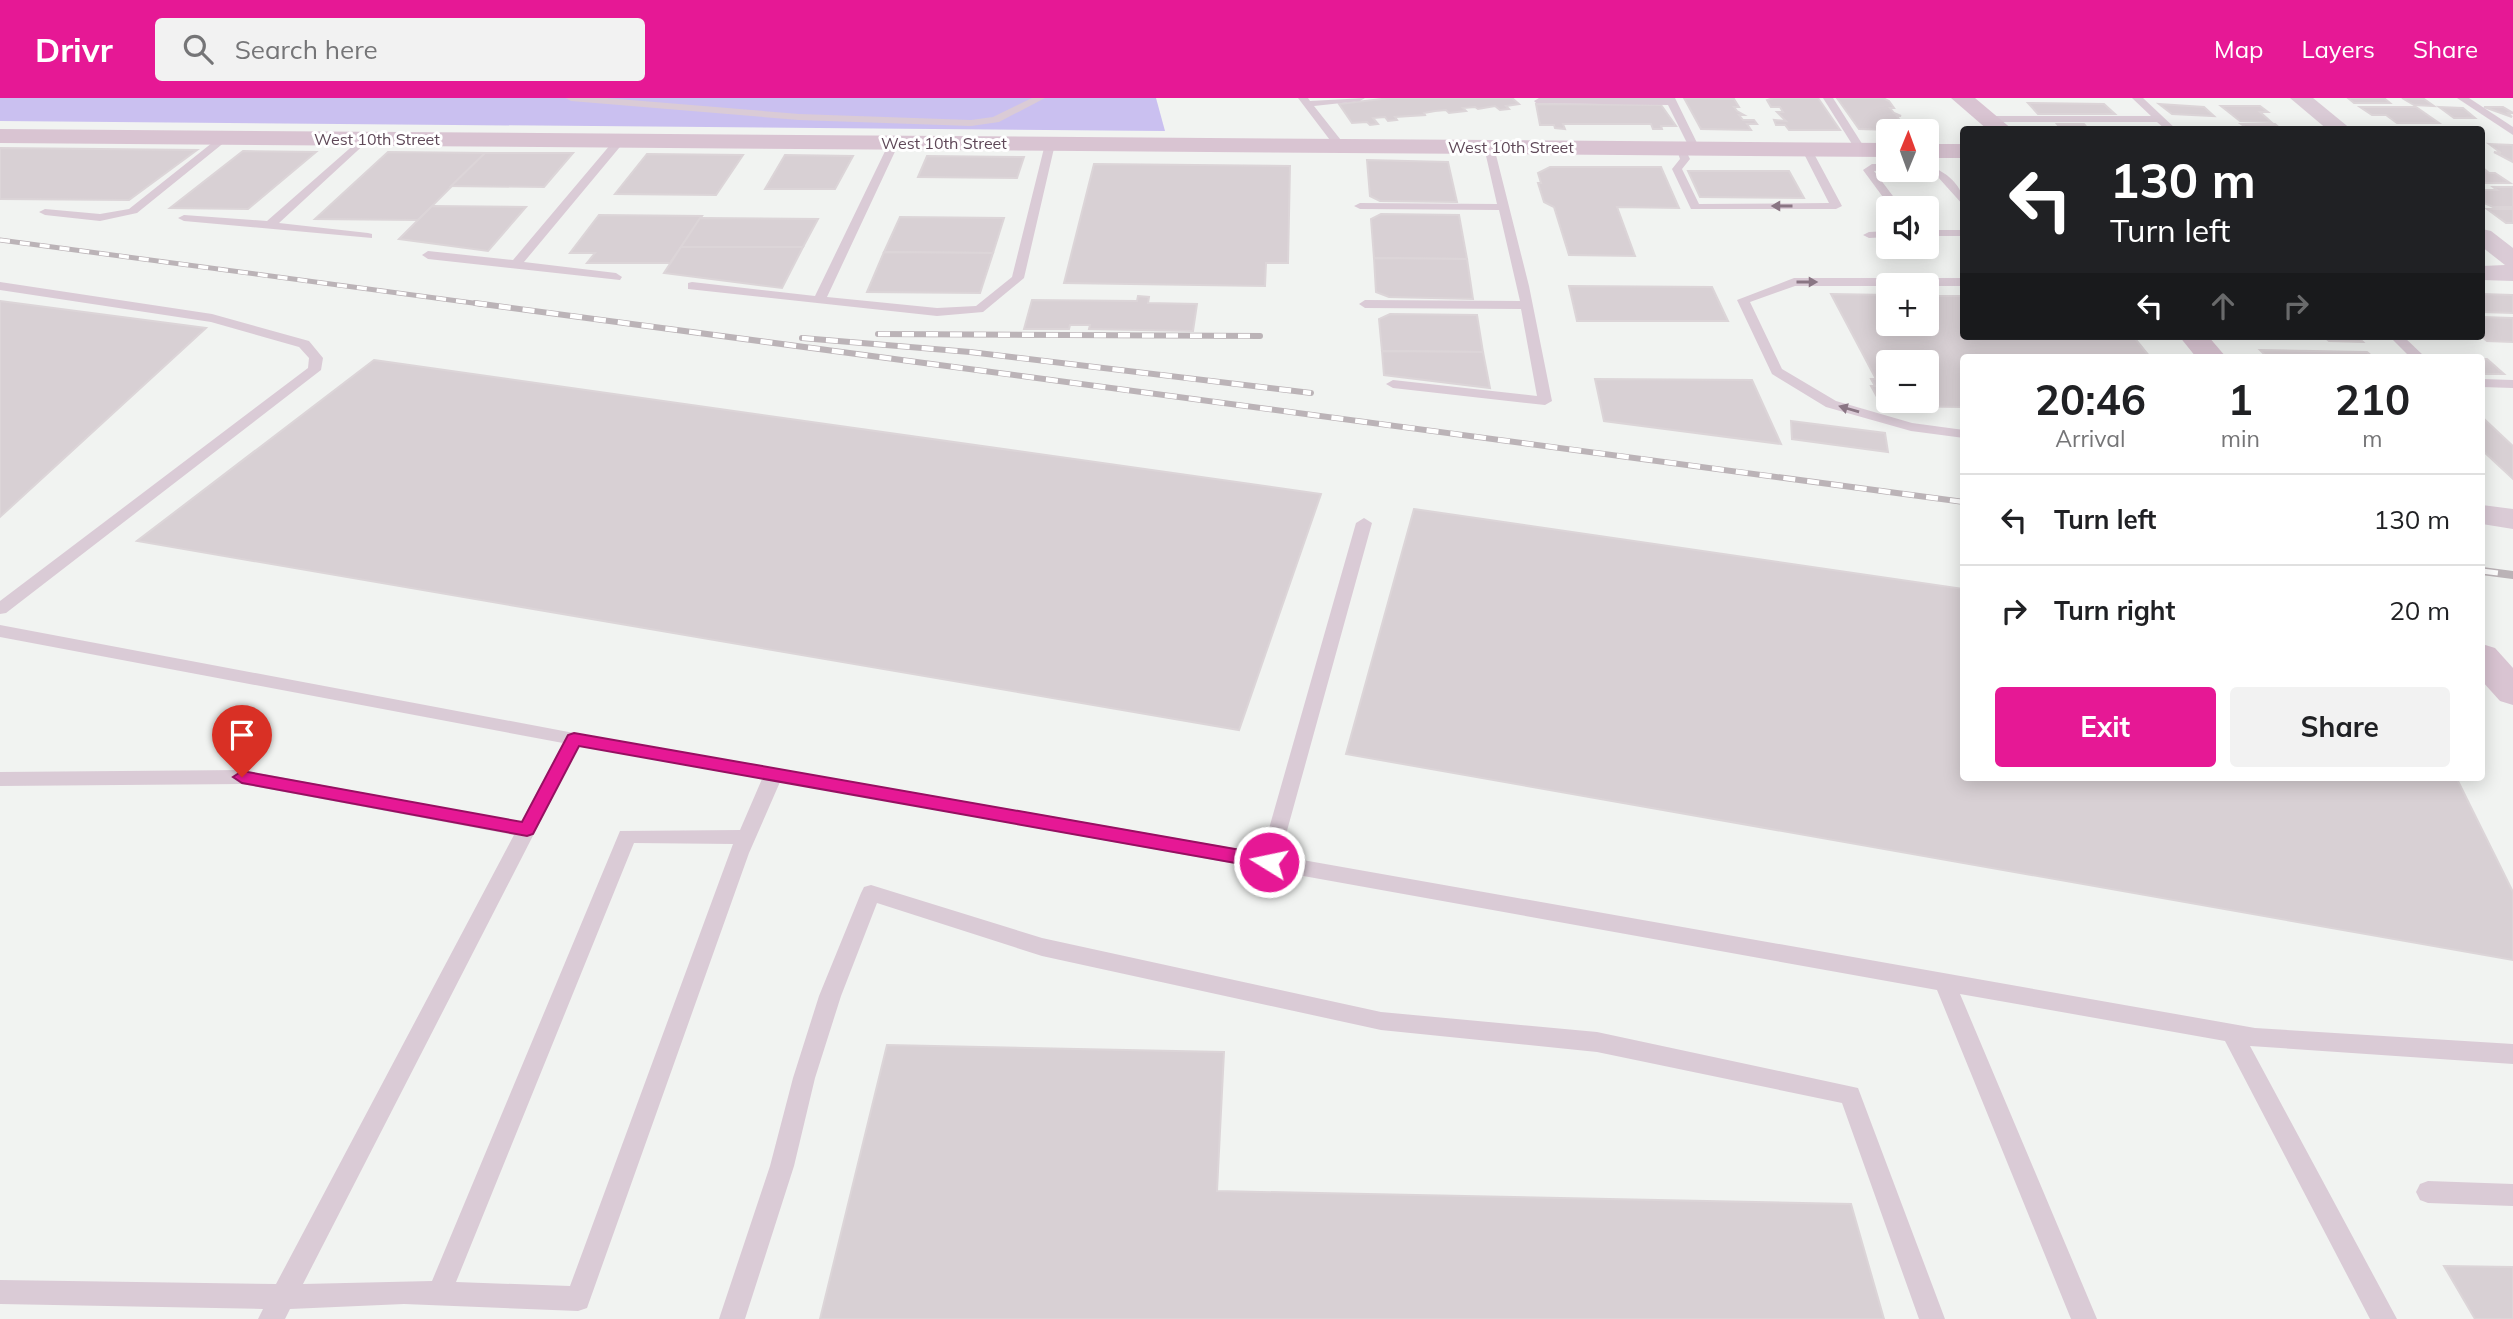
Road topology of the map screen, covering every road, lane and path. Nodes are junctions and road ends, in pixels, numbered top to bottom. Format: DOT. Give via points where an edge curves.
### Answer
graph roads {
  1 [pos="572,98"];
  2 [pos="1040,98"];
  3 [pos="1360,98"];
  4 [pos="1828,98"];
  5 [pos="1962,98"];
  6 [pos="2137,98"];
  7 [pos="2300,98"];
  8 [pos="2462,98"];
  9 [pos="1671,100"];
  10 [pos="1305,101"];
  11 [pos="1539,101"];
  12 [pos="2161,119"];
  13 [pos="1996,124"];
  14 [pos="2168,126"];
  15 [pos="2337,126"];
  16 [pos="2513,132"];
  17 [pos="0,136"];
  18 [pos="226,137"];
  19 [pos="365,138"];
  20 [pos="620,140"];
  21 [pos="894,143"];
  22 [pos="1050,144"];
  23 [pos="1340,146"];
  24 [pos="1489,147"];
  25 [pos="1687,149"];
  26 [pos="1807,149"];
  27 [pos="1861,150"];
  28 [pos="1876,150"];
  29 [pos="1960,152"];
  30 [pos="1939,159"];
  31 [pos="1876,167"];
  32 [pos="1939,172"];
  33 [pos="1876,180"];
  34 [pos="1877,182"];
  35 [pos="1888,196"];
  36 [pos="1960,198"];
  37 [pos="1360,206"];
  38 [pos="1504,207"];
  39 [pos="45,212"];
  40 [pos="184,218"];
  41 [pos="270,225"];
  42 [pos="1939,233"];
  43 [pos="1960,233"];
  44 [pos="1868,235"];
  45 [pos="1876,235"];
  46 [pos="368,236"];
  47 [pos="2485,238"];
  48 [pos="428,255"];
  49 [pos="2513,260"];
  50 [pos="516,264"];
  51 [pos="2485,272"];
  52 [pos="2513,273"];
  53 [pos="616,277"];
  54 [pos="1960,282"];
  55 [pos="0,286"];
  56 [pos="692,286"];
  57 [pos="818,300"];
  58 [pos="1365,304"];
  59 [pos="1527,305"];
  60 [pos="2197,340"];
  61 [pos="2399,340"];
  62 [pos="2209,354"];
  63 [pos="2415,354"];
  64 [pos="2485,383"];
  65 [pos="1393,384"];
  66 [pos="2513,384"];
  67 [pos="1960,433"];
  68 [pos="2485,515"];
  69 [pos="2513,519"];
  70 [pos="1364,523"];
  71 [pos="0,609"];
  72 [pos="0,631"];
  73 [pos="2485,660"];
  74 [pos="2513,692"];
  75 [pos="574,739"];
  76 [pos="774,774"];
  77 [pos="0,779"];
  78 [pos="527,830"];
  79 [pos="746,837"];
  80 [pos="1269,862"];
  81 [pos="1944,981"];
  82 [pos="2231,1032"];
  83 [pos="2513,1054"];
  84 [pos="2428,1192"];
  85 [pos="2513,1195"];
  86 [pos="0,1292"];
  87 [pos="439,1293"];
  88 [pos="276,1308"];
  89 [pos="732,1319"];
  90 [pos="1932,1319"];
  91 [pos="2084,1319"];
  92 [pos="2384,1319"];
  1 -- 2 [label="lane" via="799,117 971,123 995,120"];
  3 -- 10 [label="lane"];
  4 -- 27 [label="lane"];
  5 -- 13 [label="street"];
  6 -- 12 [label="lane"];
  7 -- 15 [label="street"];
  8 -- 16 [label="lane"];
  9 -- 11 [label="lane"];
  9 -- 25 [label="lane"];
  10 -- 23 [label="lane"];
  12 -- 13 [label="lane"];
  12 -- 14 [label="lane"];
  17 -- 18 [label="street, West 10th Street"];
  18 -- 19 [label="street, West 10th Street"];
  18 -- 39 [label="lane" via="133,211 94,218"];
  19 -- 20 [label="street, West 10th Street"];
  19 -- 41 [label="lane"];
  20 -- 21 [label="street, West 10th Street"];
  20 -- 50 [label="lane"];
  21 -- 22 [label="street, West 10th Street"];
  21 -- 57 [label="lane"];
  22 -- 23 [label="street, West 10th Street"];
  22 -- 57 [label="lane" via="1018,278 979,309 937,312"];
  23 -- 24 [label="street, West 10th Street"];
  24 -- 25 [label="street, West 10th Street"];
  24 -- 38 [label="lane"];
  25 -- 26 [label="street, West 10th Street"];
  26 -- 25 [label="lane, one-way" via="1836,206 1695,207 1676,169"];
  26 -- 27 [label="street, West 10th Street"];
  27 -- 28 [label="street, West 10th Street"];
  29 -- 30 [label="street"];
  31 -- 33 [label="lane" via="1868,170"];
  32 -- 36 [label="lane"];
  34 -- 35 [label="lane"];
  37 -- 38 [label="lane"];
  38 -- 59 [label="lane"];
  40 -- 41 [label="lane"];
  41 -- 46 [label="lane"];
  42 -- 43 [label="lane"];
  44 -- 45 [label="lane"];
  47 -- 49 [label="street"];
  48 -- 50 [label="lane"];
  50 -- 53 [label="lane"];
  51 -- 52 [label="street"];
  67 -- 54 [label="lane, one-way" via="1910,427 1831,404 1777,372 1743,300 1794,282"];
  55 -- 71 [label="lane" via="212,318 304,344 316,358 314,370"];
  56 -- 57 [label="lane"];
  58 -- 59 [label="lane"];
  59 -- 65 [label="lane" via="1545,401"];
  60 -- 62 [label="street"];
  61 -- 63 [label="lane"];
  64 -- 66 [label="lane"];
  68 -- 69 [label="street"];
  70 -- 80 [label="lane"];
  72 -- 75 [label="lane"];
  73 -- 74 [label="street"];
  75 -- 76 [label="lane"];
  75 -- 78 [label="lane"];
  76 -- 79 [label="lane"];
  76 -- 80 [label="lane"];
  77 -- 78 [label="lane" via="242,777"];
  78 -- 88 [label="lane"];
  79 -- 87 [label="lane" via="627,836"];
  79 -- 87 [label="lane" via="578,1299"];
  80 -- 81 [label="lane"];
  81 -- 82 [label="lane"];
  81 -- 91 [label="lane"];
  82 -- 83 [label="lane"];
  82 -- 92 [label="lane"];
  84 -- 85 [label="lane"];
  86 -- 88 [label="lane"];
  87 -- 88 [label="lane" via="404,1292"];
  89 -- 90 [label="lane" via="830,996 871,892 1042,947 1381,1021 1597,1042 1850,1095"];
}
